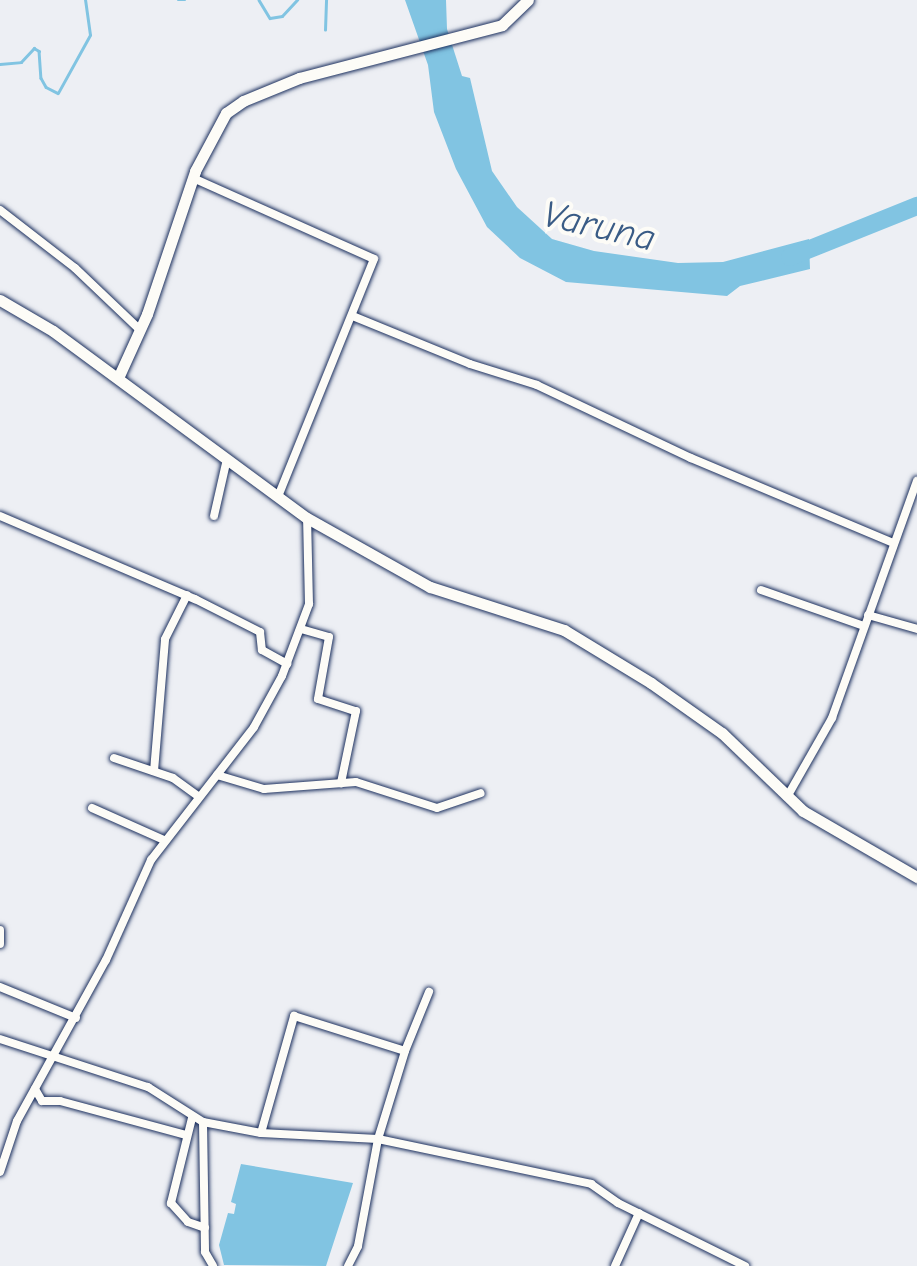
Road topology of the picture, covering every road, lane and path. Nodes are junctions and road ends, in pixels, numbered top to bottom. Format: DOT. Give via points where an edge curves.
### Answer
graph roads {
  1 [pos="528,0"];
  2 [pos="193,178"];
  3 [pos="0,210"];
  4 [pos="0,300"];
  5 [pos="354,316"];
  6 [pos="138,328"];
  7 [pos="118,378"];
  8 [pos="227,459"];
  9 [pos="917,481"];
  10 [pos="278,498"];
  11 [pos="0,516"];
  12 [pos="214,516"];
  13 [pos="306,518"];
  14 [pos="893,543"];
  15 [pos="761,590"];
  16 [pos="187,595"];
  17 [pos="868,615"];
  18 [pos="864,626"];
  19 [pos="300,629"];
  20 [pos="917,629"];
  21 [pos="287,664"];
  22 [pos="114,758"];
  23 [pos="154,772"];
  24 [pos="217,775"];
  25 [pos="342,784"];
  26 [pos="481,793"];
  27 [pos="199,797"];
  28 [pos="787,797"];
  29 [pos="92,808"];
  30 [pos="164,840"];
  31 [pos="917,877"];
  32 [pos="0,930"];
  33 [pos="0,944"];
  34 [pos="0,988"];
  35 [pos="429,992"];
  36 [pos="76,1018"];
  37 [pos="0,1039"];
  38 [pos="404,1051"];
  39 [pos="56,1055"];
  40 [pos="35,1090"];
  41 [pos="192,1118"];
  42 [pos="203,1122"];
  43 [pos="261,1134"];
  44 [pos="186,1135"];
  45 [pos="378,1139"];
  46 [pos="0,1172"];
  47 [pos="639,1213"];
  48 [pos="205,1228"];
  49 [pos="208,1265"];
  50 [pos="348,1266"];
  51 [pos="614,1266"];
  52 [pos="745,1266"];
  1 -- 2 [label="street" via="511,19 492,26 243,101 214,129"];
  2 -- 5 [label="street" via="370,256 374,264"];
  2 -- 6 [label="street"];
  3 -- 6 [label="street"];
  4 -- 7 [label="street"];
  5 -- 10 [label="street"];
  5 -- 14 [label="street" via="537,385"];
  6 -- 7 [label="street"];
  7 -- 8 [label="street"];
  8 -- 10 [label="street"];
  8 -- 12 [label="street"];
  9 -- 14 [label="street"];
  10 -- 13 [label="street"];
  11 -- 16 [label="street"];
  13 -- 19 [label="street" via="308,604"];
  13 -- 28 [label="street" via="430,587 564,630 696,712"];
  14 -- 17 [label="street"];
  15 -- 18 [label="street"];
  16 -- 21 [label="street" via="260,632 262,650"];
  16 -- 23 [label="street" via="166,639"];
  17 -- 18 [label="street"];
  17 -- 20 [label="street"];
  18 -- 28 [label="street" via="824,738"];
  19 -- 21 [label="street"];
  19 -- 25 [label="street" via="329,637 318,699 356,711"];
  21 -- 24 [label="street" via="254,727"];
  22 -- 23 [label="street"];
  23 -- 27 [label="street"];
  24 -- 25 [label="street" via="264,790"];
  24 -- 27 [label="street"];
  25 -- 26 [label="street" via="356,782 437,808"];
  27 -- 30 [label="street"];
  28 -- 31 [label="street"];
  29 -- 30 [label="street"];
  30 -- 36 [label="street"];
  32 -- 33 [label="street"];
  34 -- 36 [label="street"];
  35 -- 38 [label="street"];
  36 -- 39 [label="street"];
  37 -- 39 [label="street"];
  38 -- 43 [label="street" via="294,1016"];
  38 -- 45 [label="street"];
  39 -- 40 [label="street"];
  39 -- 41 [label="street" via="148,1088"];
  40 -- 44 [label="street" via="42,1101"];
  40 -- 46 [label="street"];
  41 -- 42 [label="street"];
  41 -- 44 [label="street"];
  42 -- 43 [label="street"];
  42 -- 48 [label="street"];
  43 -- 45 [label="street"];
  44 -- 48 [label="street" via="171,1203 188,1222"];
  45 -- 47 [label="street" via="590,1184"];
  45 -- 50 [label="street" via="358,1246"];
  47 -- 51 [label="street"];
  47 -- 52 [label="street"];
  48 -- 49 [label="street"];
}
